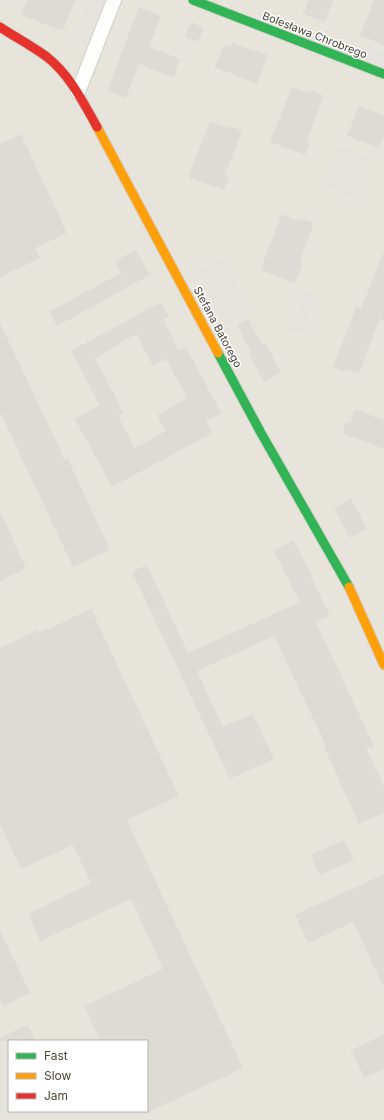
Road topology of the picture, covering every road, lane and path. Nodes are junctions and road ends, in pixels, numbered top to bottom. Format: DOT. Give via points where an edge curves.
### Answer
graph roads {
  1 [pos="114,0"];
  2 [pos="193,0"];
  3 [pos="0,27"];
  4 [pos="384,74"];
  5 [pos="78,92"];
  6 [pos="384,665"];
  1 -- 5 [label="street"];
  2 -- 4 [label="street, Bolesława Chrobrego"];
  3 -- 5 [label="street, Stefana Batorego" via="46,57 60,69"];
  5 -- 6 [label="street, Stefana Batorego" via="262,433 345,579"];
}
